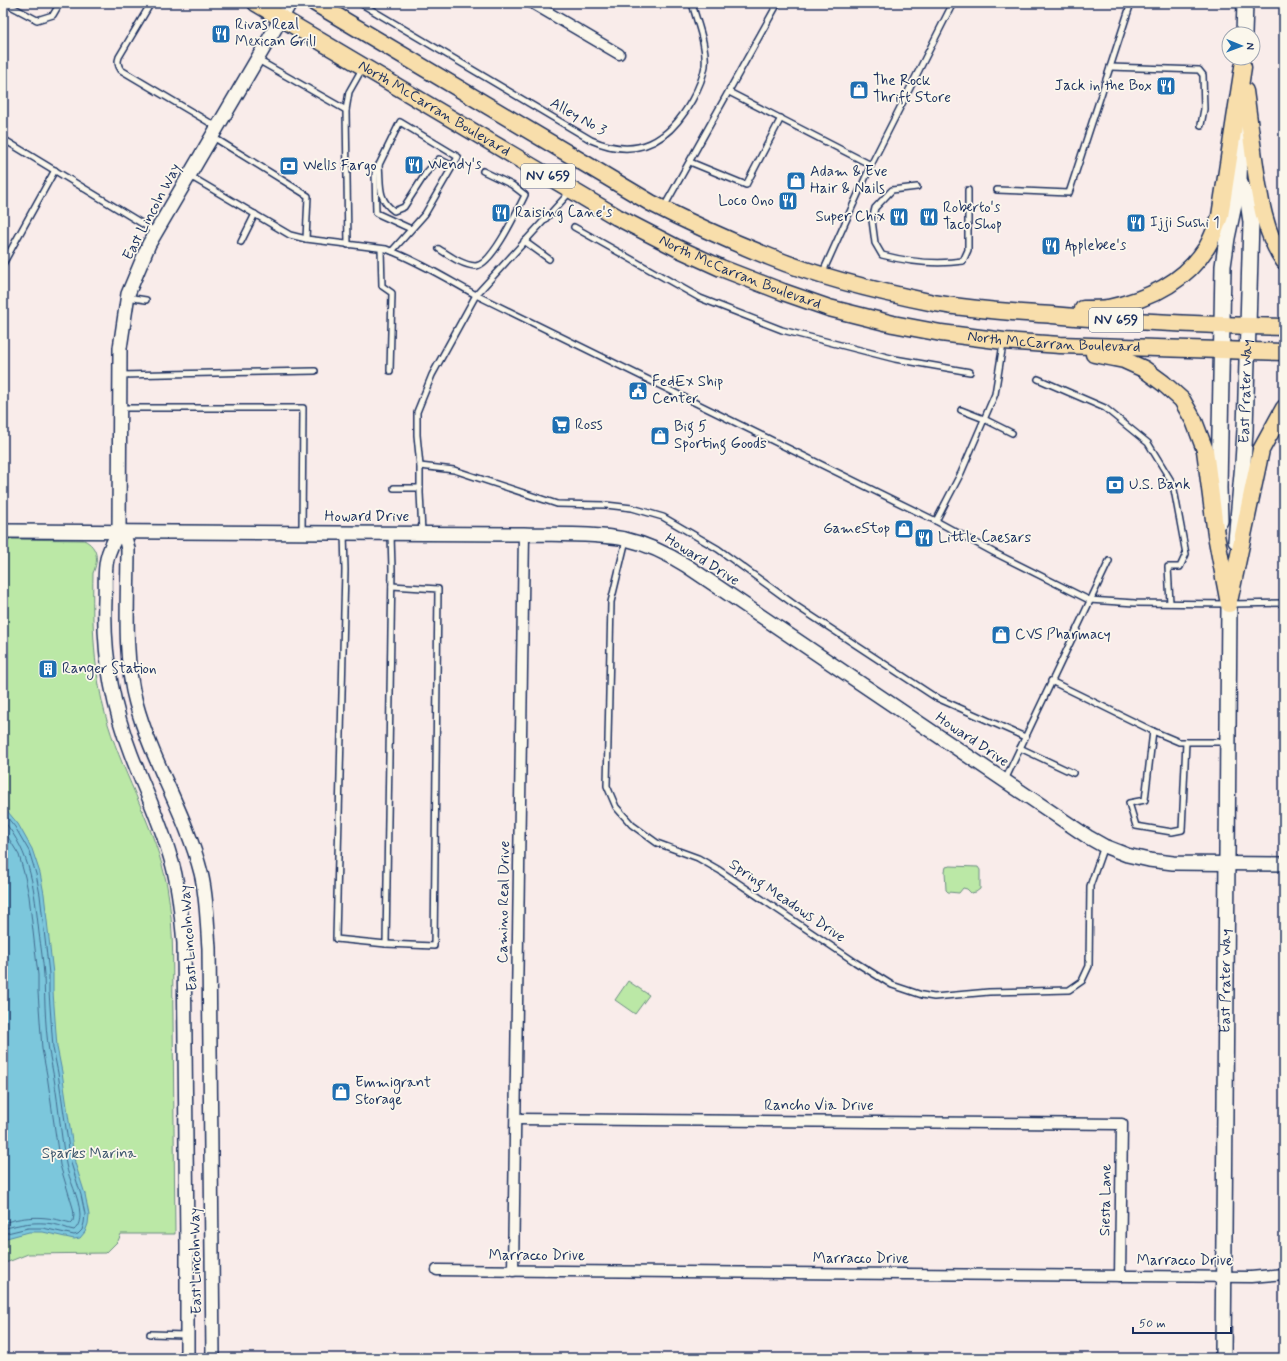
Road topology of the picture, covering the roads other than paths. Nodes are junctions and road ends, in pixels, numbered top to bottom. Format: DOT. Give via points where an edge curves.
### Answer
graph roads {
  1 [pos="5,3"];
  2 [pos="60,3"];
  3 [pos="151,3"];
  4 [pos="256,3"];
  5 [pos="290,3"];
  6 [pos="315,3"];
  7 [pos="360,3"];
  8 [pos="532,3"];
  9 [pos="692,3"];
  10 [pos="778,3"];
  11 [pos="953,3"];
  12 [pos="1131,3"];
  13 [pos="1245,3"];
  14 [pos="281,18"];
  15 [pos="1244,26"];
  16 [pos="619,54"];
  17 [pos="257,60"];
  18 [pos="363,66"];
  19 [pos="1110,66"];
  20 [pos="1243,66"];
  21 [pos="1243,66"];
  22 [pos="1243,66"];
  23 [pos="729,92"];
  24 [pos="346,110"];
  25 [pos="781,118"];
  26 [pos="1201,125"];
  27 [pos="215,132"];
  28 [pos="3,139"];
  29 [pos="690,162"];
  30 [pos="379,164"];
  31 [pos="871,165"];
  32 [pos="453,166"];
  33 [pos="55,170"];
  34 [pos="483,171"];
  35 [pos="189,175"];
  36 [pos="1239,181"];
  37 [pos="917,187"];
  38 [pos="572,190"];
  39 [pos="968,190"];
  40 [pos="997,190"];
  41 [pos="663,209"];
  42 [pos="255,214"];
  43 [pos="574,228"];
  44 [pos="411,229"];
  45 [pos="156,232"];
  46 [pos="306,240"];
  47 [pos="524,241"];
  48 [pos="241,242"];
  49 [pos="348,245"];
  50 [pos="381,249"];
  51 [pos="439,249"];
  52 [pos="392,251"];
  53 [pos="549,259"];
  54 [pos="1284,261"];
  55 [pos="3,264"];
  56 [pos="822,274"];
  57 [pos="476,296"];
  58 [pos="127,298"];
  59 [pos="146,300"];
  60 [pos="982,310"];
  61 [pos="1222,325"];
  62 [pos="1249,326"];
  63 [pos="1284,327"];
  64 [pos="1004,341"];
  65 [pos="1222,351"];
  66 [pos="1248,352"];
  67 [pos="1284,352"];
  68 [pos="315,371"];
  69 [pos="390,371"];
  70 [pos="970,372"];
  71 [pos="120,375"];
  72 [pos="1038,379"];
  73 [pos="119,408"];
  74 [pos="1284,408"];
  75 [pos="961,410"];
  76 [pos="984,419"];
  77 [pos="1012,433"];
  78 [pos="420,466"];
  79 [pos="394,488"];
  80 [pos="420,488"];
  81 [pos="936,521"];
  82 [pos="3,531"];
  83 [pos="119,532"];
  84 [pos="302,533"];
  85 [pos="344,533"];
  86 [pos="391,534"];
  87 [pos="422,534"];
  88 [pos="524,534"];
  89 [pos="626,540"];
  90 [pos="1109,561"];
  91 [pos="392,586"];
  92 [pos="1089,600"];
  93 [pos="1170,603"];
  94 [pos="1284,603"];
  95 [pos="1229,604"];
  96 [pos="1051,681"];
  97 [pos="1153,731"];
  98 [pos="1025,737"];
  99 [pos="1186,742"];
  100 [pos="1228,742"];
  101 [pos="1020,748"];
  102 [pos="1073,773"];
  103 [pos="1005,781"];
  104 [pos="1104,846"];
  105 [pos="1226,863"];
  106 [pos="1284,864"];
  107 [pos="386,944"];
  108 [pos="516,1119"];
  109 [pos="1122,1124"];
  110 [pos="437,1270"];
  111 [pos="513,1271"];
  112 [pos="1284,1274"];
  113 [pos="1120,1276"];
  114 [pos="1223,1276"];
  115 [pos="150,1334"];
  116 [pos="187,1334"];
  117 [pos="187,1358"];
  118 [pos="213,1358"];
  119 [pos="1222,1358"];
  1 -- 2 [label="lane" via="37,20 53,15"];
  3 -- 27 [label="lane" via="119,57 118,66"];
  4 -- 14 [label="main road, North McCarran Boulevard / NV 659"];
  5 -- 14 [label="street, East Lincoln Way"];
  6 -- 41 [label="main road, North McCarran Boulevard / NV 659"];
  7 -- 9 [label="lane, Alley No 3" via="591,140 606,146 636,148 650,144 668,133 685,112 702,81 705,65 704,48"];
  8 -- 16 [label="street"];
  10 -- 23 [label="lane"];
  11 -- 31 [label="lane"];
  12 -- 19 [label="lane"];
  13 -- 15 [label="main road"];
  14 -- 17 [label="street, East Lincoln Way"];
  14 -- 18 [label="main road, North McCarran Boulevard / NV 659"];
  17 -- 24 [label="lane"];
  17 -- 27 [label="street, East Lincoln Way"];
  18 -- 24 [label="lane" via="349,92"];
  18 -- 38 [label="main road, North McCarran Boulevard / NV 659"];
  19 -- 26 [label="lane" via="1200,70 1203,75 1204,109"];
  19 -- 40 [label="lane" via="1069,193"];
  20 -- 36 [label="main road, East Prater Way"];
  21 -- 54 [label="main road" via="1247,112 1264,219"];
  22 -- 60 [label="main road" via="1220,216 1207,247 1179,278 1146,297 1106,308"];
  23 -- 25 [label="lane"];
  23 -- 29 [label="lane"];
  24 -- 49 [label="lane"];
  25 -- 29 [label="lane" via="746,185"];
  25 -- 31 [label="lane"];
  27 -- 35 [label="street, East Lincoln Way"];
  27 -- 46 [label="lane" via="308,196"];
  28 -- 33 [label="lane"];
  29 -- 41 [label="lane"];
  30 -- 32 [label="lane" via="400,122 458,157"];
  30 -- 32 [label="lane" via="382,198 394,211 404,207 426,173 439,159"];
  30 -- 44 [label="lane" via="375,173 376,213"];
  31 -- 56 [label="lane"];
  32 -- 44 [label="lane" via="425,214"];
  33 -- 45 [label="lane"];
  33 -- 55 [label="lane"];
  34 -- 51 [label="lane" via="512,185 525,195 502,238 487,260 477,266 465,264"];
  35 -- 42 [label="lane"];
  35 -- 45 [label="street, East Lincoln Way"];
  36 -- 61 [label="main road, East Prater Way" via="1226,238"];
  36 -- 62 [label="main road, East Prater Way" via="1248,201 1251,222"];
  37 -- 39 [label="lane" via="892,190 875,208 872,220 875,243 882,255 903,261 963,261 968,250"];
  38 -- 47 [label="lane"];
  38 -- 64 [label="main road, North McCarran Boulevard / NV 659" via="677,248 783,292 829,308 893,324"];
  41 -- 56 [label="main road, North McCarran Boulevard / NV 659" via="770,257"];
  42 -- 46 [label="lane" via="290,235"];
  42 -- 48 [label="lane"];
  43 -- 70 [label="lane" via="700,298 782,330 895,360"];
  44 -- 52 [label="lane"];
  45 -- 58 [label="street, East Lincoln Way"];
  46 -- 49 [label="lane"];
  47 -- 53 [label="lane"];
  47 -- 57 [label="lane"];
  49 -- 50 [label="lane"];
  50 -- 52 [label="lane"];
  50 -- 69 [label="lane" via="382,286 392,293"];
  52 -- 57 [label="lane" via="428,268"];
  56 -- 60 [label="main road, North McCarran Boulevard / NV 659" via="892,294"];
  57 -- 78 [label="lane" via="432,375 417,412"];
  57 -- 81 [label="lane"];
  58 -- 59 [label="lane"];
  58 -- 71 [label="street, East Lincoln Way" via="120,348"];
  60 -- 61 [label="main road, North McCarran Boulevard / NV 659"];
  61 -- 62 [label="main road, North McCarran Boulevard / NV 659"];
  61 -- 65 [label="main road, East Prater Way"];
  62 -- 63 [label="main road, North McCarran Boulevard / NV 659"];
  62 -- 66 [label="main road, East Prater Way"];
  64 -- 65 [label="main road, North McCarran Boulevard / NV 659"];
  64 -- 76 [label="lane" via="995,394"];
  64 -- 95 [label="main road" via="1124,360 1144,369 1182,400 1194,421 1205,450 1216,535"];
  65 -- 66 [label="main road, North McCarran Boulevard / NV 659"];
  65 -- 95 [label="main road, East Prater Way" via="1219,488"];
  66 -- 67 [label="main road, North McCarran Boulevard / NV 659"];
  66 -- 95 [label="main road, East Prater Way" via="1244,463"];
  68 -- 71 [label="lane"];
  71 -- 73 [label="street, East Lincoln Way"];
  72 -- 93 [label="lane" via="1105,408 1148,443 1173,484 1186,554 1180,567 1168,567"];
  73 -- 83 [label="street, East Lincoln Way"];
  73 -- 84 [label="lane" via="303,408"];
  74 -- 95 [label="main road" via="1261,450"];
  75 -- 76 [label="lane"];
  76 -- 77 [label="lane"];
  76 -- 81 [label="lane" via="961,473"];
  78 -- 80 [label="lane"];
  78 -- 98 [label="lane" via="454,470 557,504 632,508 663,517 718,549 795,605 936,697"];
  79 -- 80 [label="lane"];
  80 -- 87 [label="lane"];
  81 -- 92 [label="lane"];
  82 -- 83 [label="street, Howard Drive"];
  83 -- 84 [label="street, Howard Drive"];
  83 -- 116 [label="street, East Lincoln Way" via="111,545 107,560 105,635 111,684 130,753 152,803 171,857 181,907 184,943"];
  83 -- 118 [label="street, East Lincoln Way" via="128,549 128,636 136,702 193,848 207,909"];
  84 -- 85 [label="street, Howard Drive"];
  85 -- 86 [label="street, Howard Drive"];
  85 -- 107 [label="lane" via="336,939"];
  86 -- 87 [label="street, Howard Drive"];
  86 -- 91 [label="lane"];
  87 -- 88 [label="street, Howard Drive"];
  88 -- 89 [label="street, Howard Drive" via="601,536"];
  88 -- 108 [label="street, Camino Real Drive"];
  89 -- 103 [label="street, Howard Drive" via="649,546 673,557"];
  89 -- 104 [label="lane, Spring Meadows Drive" via="611,602 607,786 616,807 632,825 657,843 698,858 719,870 892,985 934,997 990,992 1069,990 1082,981 1089,966 1090,886"];
  90 -- 92 [label="lane"];
  91 -- 107 [label="lane"];
  91 -- 107 [label="lane" via="438,589 434,946"];
  92 -- 93 [label="lane"];
  92 -- 96 [label="lane"];
  93 -- 95 [label="lane"];
  94 -- 95 [label="lane"];
  95 -- 100 [label="main road, East Prater Way"];
  96 -- 97 [label="lane"];
  96 -- 98 [label="lane"];
  97 -- 99 [label="lane"];
  97 -- 99 [label="lane" via="1145,800 1129,803 1136,826 1172,832 1182,830"];
  98 -- 101 [label="lane"];
  99 -- 100 [label="lane"];
  100 -- 105 [label="main road, East Prater Way"];
  101 -- 102 [label="lane"];
  101 -- 103 [label="lane"];
  103 -- 104 [label="street, Howard Drive"];
  104 -- 105 [label="street, Howard Drive" via="1149,860 1173,863"];
  105 -- 106 [label="street, Howard Drive"];
  105 -- 114 [label="main road, East Prater Way"];
  108 -- 109 [label="street, Rancho Via Drive"];
  108 -- 111 [label="street, Camino Real Drive"];
  109 -- 113 [label="street, Siesta Lane"];
  110 -- 111 [label="street, Marracco Drive"];
  111 -- 113 [label="street, Marracco Drive"];
  112 -- 114 [label="street, Marracco Drive" via="1262,1277"];
  113 -- 114 [label="street, Marracco Drive"];
  114 -- 119 [label="main road, East Prater Way"];
  115 -- 116 [label="lane"];
  116 -- 117 [label="street, East Lincoln Way"];
}
